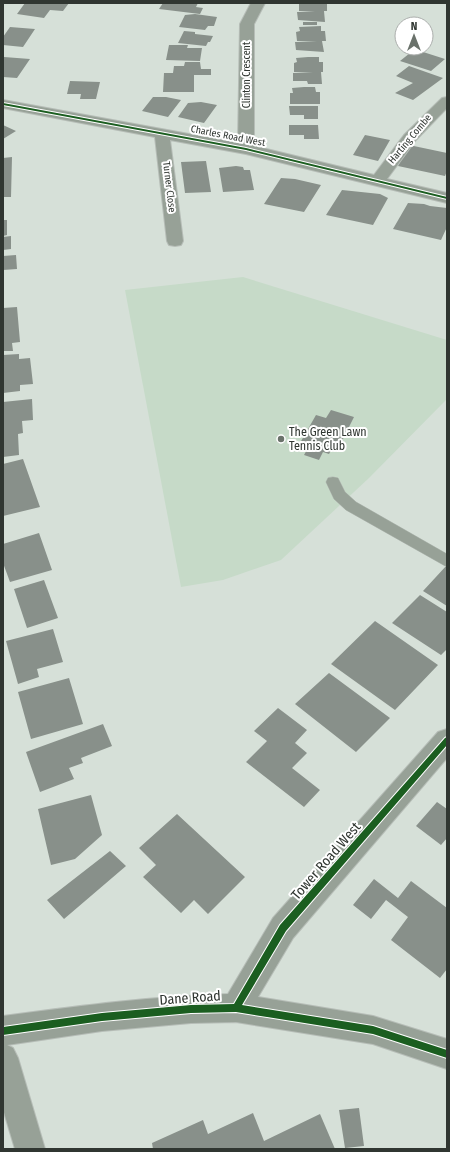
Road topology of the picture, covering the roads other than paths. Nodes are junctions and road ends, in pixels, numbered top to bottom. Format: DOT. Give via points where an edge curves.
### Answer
graph roads {
  1 [pos="258,3"];
  2 [pos="447,101"];
  3 [pos="3,104"];
  4 [pos="162,134"];
  5 [pos="246,150"];
  6 [pos="378,181"];
  7 [pos="447,198"];
  8 [pos="175,241"];
  9 [pos="333,482"];
  10 [pos="447,561"];
  11 [pos="447,740"];
  12 [pos="236,1008"];
  13 [pos="3,1031"];
  14 [pos="447,1054"];
  15 [pos="3,1058"];
  16 [pos="30,1149"];
  1 -- 5 [label="street, Clinton Crescent" via="247,24"];
  2 -- 6 [label="street, Harting Combe" via="413,132"];
  3 -- 4 [label="street, Charles Road West"];
  4 -- 5 [label="street, Charles Road West"];
  4 -- 8 [label="street, Turner Close"];
  5 -- 6 [label="street, Charles Road West"];
  6 -- 7 [label="street, Charles Road West"];
  9 -- 10 [label="lane" via="339,495 351,506"];
  11 -- 12 [label="street, Tower Road West" via="283,928"];
  12 -- 13 [label="street, Dane Road" via="191,1009 102,1017"];
  12 -- 14 [label="street, Dane Road" via="373,1030"];
  15 -- 16 [label="street"];
}
